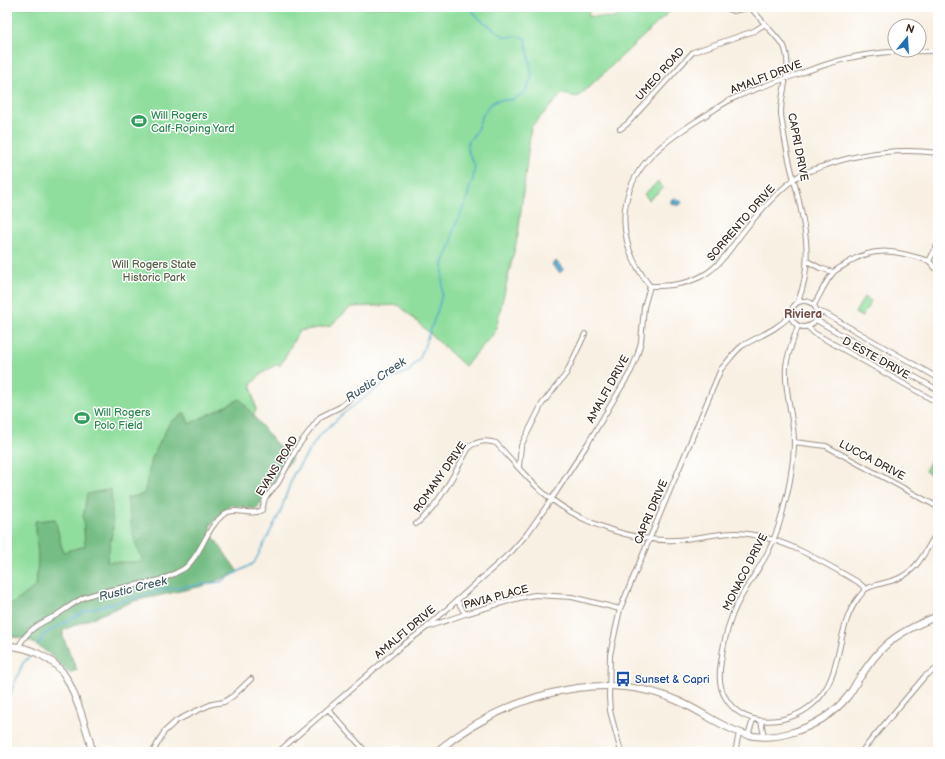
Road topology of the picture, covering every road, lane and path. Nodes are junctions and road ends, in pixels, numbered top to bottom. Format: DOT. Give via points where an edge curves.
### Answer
graph roads {
  1 [pos="724,7"];
  2 [pos="752,8"];
  3 [pos="764,24"];
  4 [pos="938,51"];
  5 [pos="786,78"];
  6 [pos="620,129"];
  7 [pos="938,153"];
  8 [pos="794,179"];
  9 [pos="938,244"];
  10 [pos="807,261"];
  11 [pos="929,261"];
  12 [pos="938,271"];
  13 [pos="833,272"];
  14 [pos="650,286"];
  15 [pos="798,301"];
  16 [pos="814,305"];
  17 [pos="817,311"];
  18 [pos="790,316"];
  19 [pos="816,320"];
  20 [pos="798,326"];
  21 [pos="808,326"];
  22 [pos="585,334"];
  23 [pos="938,378"];
  24 [pos="370,383"];
  25 [pos="938,390"];
  26 [pos="938,403"];
  27 [pos="794,442"];
  28 [pos="519,467"];
  29 [pos="551,500"];
  30 [pos="938,507"];
  31 [pos="416,524"];
  32 [pos="938,531"];
  33 [pos="649,539"];
  34 [pos="773,540"];
  35 [pos="866,589"];
  36 [pos="457,600"];
  37 [pos="620,609"];
  38 [pos="465,614"];
  39 [pos="938,616"];
  40 [pos="426,628"];
  41 [pos="7,646"];
  42 [pos="19,646"];
  43 [pos="938,668"];
  44 [pos="251,679"];
  45 [pos="609,686"];
  46 [pos="328,709"];
  47 [pos="753,720"];
  48 [pos="761,721"];
  49 [pos="739,733"];
  50 [pos="748,735"];
  51 [pos="764,736"];
  52 [pos="92,752"];
  53 [pos="153,752"];
  54 [pos="278,752"];
  55 [pos="366,752"];
  56 [pos="436,752"];
  57 [pos="621,752"];
  58 [pos="735,752"];
  59 [pos="861,752"];
  1 -- 2 [label="street" via="733,11"];
  2 -- 3 [label="street, CAPRI DRIVE"];
  3 -- 5 [label="street, CAPRI DRIVE" via="788,54"];
  3 -- 6 [label="street, UMEO ROAD" via="754,31 693,52"];
  4 -- 5 [label="street, AMALFI DRIVE" via="854,57"];
  5 -- 8 [label="street, CAPRI DRIVE" via="781,113 786,149"];
  5 -- 14 [label="street, AMALFI DRIVE" via="732,99 683,130 652,155 639,172 625,206 625,230 633,262"];
  7 -- 8 [label="street, SORRENTO DRIVE" via="898,151 857,156 804,173"];
  8 -- 10 [label="street, CAPRI DRIVE" via="806,232"];
  8 -- 14 [label="street, SORRENTO DRIVE" via="774,197 730,252 711,270 687,282"];
  9 -- 11 [label="street"];
  10 -- 13 [label="street"];
  10 -- 15 [label="street, CAPRI DRIVE"];
  11 -- 12 [label="street"];
  11 -- 13 [label="street" via="884,250 867,253"];
  13 -- 16 [label="street"];
  14 -- 29 [label="street, AMALFI DRIVE" via="634,364"];
  15 -- 16 [label="street" via="807,300"];
  15 -- 18 [label="street"];
  16 -- 17 [label="street"];
  17 -- 19 [label="street"];
  17 -- 23 [label="street, D ESTE DRIVE"];
  18 -- 20 [label="street"];
  18 -- 33 [label="street, CAPRI DRIVE" via="784,323 741,347 721,370"];
  19 -- 21 [label="street"];
  19 -- 25 [label="street, D ESTE DRIVE"];
  20 -- 21 [label="street"];
  20 -- 27 [label="street, MONACO DRIVE" via="786,366 786,388"];
  21 -- 26 [label="street, D ESTE DRIVE" via="814,333"];
  22 -- 28 [label="street" via="566,374 542,404 521,446"];
  24 -- 42 [label="street, EVANS ROAD" via="340,407 320,418 298,446 258,513 231,510 212,527 192,560 184,568 157,580 84,598 36,626 28,632"];
  27 -- 30 [label="street, LUCCA DRIVE" via="826,446"];
  27 -- 34 [label="street, MONACO DRIVE" via="784,506"];
  28 -- 29 [label="street, ROMANY DRIVE"];
  28 -- 31 [label="street, ROMANY DRIVE" via="496,443 476,442 470,446 425,517"];
  29 -- 33 [label="street, ROMANY DRIVE" via="605,528"];
  29 -- 36 [label="street, AMALFI DRIVE" via="511,552"];
  32 -- 35 [label="street" via="912,570 898,579"];
  33 -- 34 [label="street, ROMANY DRIVE" via="675,540 746,534"];
  33 -- 37 [label="street, CAPRI DRIVE"];
  34 -- 35 [label="street, ROMANY DRIVE" via="800,550"];
  34 -- 47 [label="street, MONACO DRIVE" via="734,612 727,630 721,663 720,682 725,697 744,716"];
  35 -- 48 [label="street, MONACO DRIVE" via="848,614 838,657 826,689 820,697 812,706 787,718"];
  36 -- 38 [label="street"];
  36 -- 40 [label="street, AMALFI DRIVE"];
  37 -- 38 [label="street, PAVIA PLACE" via="572,597 535,595"];
  37 -- 45 [label="street, CAPRI DRIVE" via="610,655"];
  38 -- 40 [label="street, PAVIA PLACE"];
  39 -- 51 [label="main road" via="902,633 886,645 860,676 849,695 832,712 802,729 778,736"];
  40 -- 46 [label="street, AMALFI DRIVE"];
  41 -- 42 [label="main road"];
  42 -- 52 [label="main road" via="45,657 66,678 88,733"];
  43 -- 59 [label="street" via="925,676"];
  44 -- 53 [label="street" via="224,702 212,704 176,721 164,732"];
  45 -- 49 [label="main road" via="666,696"];
  45 -- 56 [label="main road" via="566,690 524,702 474,726"];
  45 -- 57 [label="street, CAPRI DRIVE" via="610,711"];
  46 -- 54 [label="street, AMALFI DRIVE"];
  46 -- 55 [label="street"];
  47 -- 48 [label="street, MONACO DRIVE"];
  47 -- 50 [label="street"];
  48 -- 51 [label="street"];
  49 -- 50 [label="main road"];
  49 -- 58 [label="street"];
  50 -- 51 [label="main road"];
}
